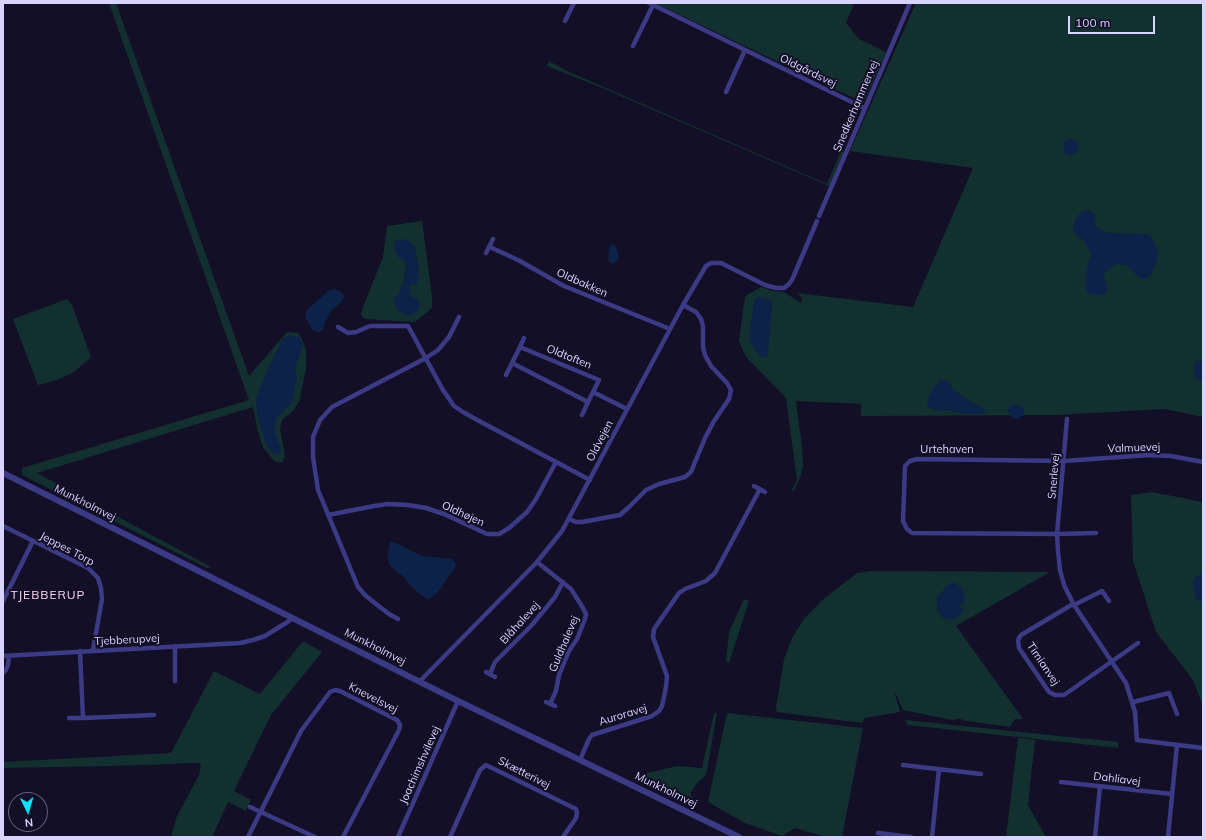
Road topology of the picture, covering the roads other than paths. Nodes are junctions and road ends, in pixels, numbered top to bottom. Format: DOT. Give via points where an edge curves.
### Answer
graph roads {
  1 [pos="574,3"];
  2 [pos="910,3"];
  3 [pos="651,4"];
  4 [pos="566,21"];
  5 [pos="633,46"];
  6 [pos="744,50"];
  7 [pos="726,92"];
  8 [pos="864,108"];
  9 [pos="493,239"];
  10 [pos="490,246"];
  11 [pos="486,254"];
  12 [pos="794,276"];
  13 [pos="683,305"];
  14 [pos="459,317"];
  15 [pos="338,327"];
  16 [pos="670,329"];
  17 [pos="524,338"];
  18 [pos="520,347"];
  19 [pos="426,358"];
  20 [pos="512,363"];
  21 [pos="506,375"];
  22 [pos="593,392"];
  23 [pos="588,402"];
  24 [pos="627,409"];
  25 [pos="582,415"];
  26 [pos="1068,419"];
  27 [pos="1064,460"];
  28 [pos="556,462"];
  29 [pos="1203,462"];
  30 [pos="3,473"];
  31 [pos="590,480"];
  32 [pos="754,486"];
  33 [pos="760,489"];
  34 [pos="765,492"];
  35 [pos="328,516"];
  36 [pos="569,519"];
  37 [pos="3,526"];
  38 [pos="1096,533"];
  39 [pos="1057,534"];
  40 [pos="33,541"];
  41 [pos="537,562"];
  42 [pos="563,582"];
  43 [pos="3,601"];
  44 [pos="1109,601"];
  45 [pos="1073,604"];
  46 [pos="291,617"];
  47 [pos="398,618"];
  48 [pos="1138,643"];
  49 [pos="175,646"];
  50 [pos="93,650"];
  51 [pos="80,651"];
  52 [pos="3,656"];
  53 [pos="9,656"];
  54 [pos="1113,661"];
  55 [pos="3,673"];
  56 [pos="495,677"];
  57 [pos="175,680"];
  58 [pos="420,681"];
  59 [pos="458,701"];
  60 [pos="1133,702"];
  61 [pos="550,704"];
  62 [pos="1177,714"];
  63 [pos="154,715"];
  64 [pos="69,718"];
  65 [pos="83,718"];
  66 [pos="1177,745"];
  67 [pos="1203,748"];
  68 [pos="580,760"];
  69 [pos="903,765"];
  70 [pos="939,769"];
  71 [pos="981,774"];
  72 [pos="1061,782"];
  73 [pos="1100,787"];
  74 [pos="1172,794"];
  75 [pos="250,807"];
  76 [pos="260,812"];
  77 [pos="878,833"];
  78 [pos="248,837"];
  79 [pos="316,837"];
  80 [pos="343,837"];
  81 [pos="398,837"];
  82 [pos="450,837"];
  83 [pos="563,837"];
  84 [pos="739,837"];
  85 [pos="911,837"];
  86 [pos="932,837"];
  87 [pos="1095,837"];
  88 [pos="1168,837"];
  1 -- 4 [label="street"];
  2 -- 8 [label="street, Snedkerhammervej"];
  3 -- 5 [label="street, Oldgårdsvej"];
  3 -- 6 [label="street, Oldgårdsvej"];
  6 -- 7 [label="street"];
  6 -- 8 [label="street, Oldgårdsvej"];
  8 -- 12 [label="street, Snedkerhammervej"];
  9 -- 10 [label="street"];
  10 -- 11 [label="street"];
  10 -- 16 [label="street, Oldbakken" via="564,286"];
  12 -- 13 [label="street, Oldvejen" via="787,286 781,289 757,281 718,262 711,263 703,269"];
  13 -- 16 [label="street, Oldvejen"];
  13 -- 36 [label="street" via="696,312 701,319 705,355 711,366 727,382 730,390 728,400 705,438 691,472 685,477 646,490 620,515 582,522"];
  14 -- 19 [label="street" via="445,342"];
  15 -- 19 [label="street" via="348,332 356,332 370,326 407,325"];
  16 -- 24 [label="street, Oldvejen"];
  17 -- 18 [label="street"];
  18 -- 20 [label="street"];
  18 -- 22 [label="street, Oldtoften" via="599,380"];
  19 -- 28 [label="street" via="448,399 459,409"];
  19 -- 35 [label="street" via="335,405 319,421 313,437 313,457 318,490"];
  20 -- 21 [label="street"];
  20 -- 23 [label="street"];
  22 -- 23 [label="street, Oldtoften"];
  22 -- 24 [label="street"];
  23 -- 25 [label="street, Oldtoften"];
  24 -- 31 [label="street, Oldvejen"];
  26 -- 27 [label="street, Snerlevej"];
  27 -- 29 [label="street, Valmuevej" via="1149,455"];
  27 -- 39 [label="street, Snerlevej"];
  27 -- 39 [label="street, Urtehaven" via="916,459 908,463 904,469 903,521 912,533"];
  28 -- 31 [label="street"];
  28 -- 35 [label="street, Oldhøjen" via="527,512 499,534 487,534 444,514 408,505 377,505"];
  30 -- 46 [label="street, Munkholmvej"];
  31 -- 36 [label="street, Oldvejen"];
  32 -- 33 [label="street"];
  33 -- 34 [label="street"];
  33 -- 68 [label="street, Auroravej" via="714,573 706,581 680,593 654,629 653,637 667,676 660,711 649,718 592,735"];
  35 -- 47 [label="street" via="358,587 376,604"];
  36 -- 41 [label="street, Oldvejen"];
  37 -- 40 [label="street, Jeppes Torp"];
  38 -- 39 [label="street"];
  39 -- 45 [label="street, Snerlevej" via="1060,570"];
  40 -- 43 [label="street"];
  40 -- 50 [label="street, Jeppes Torp" via="88,568 100,582 102,605"];
  41 -- 42 [label="street, Guldhalevej"];
  41 -- 58 [label="street, Oldvejen"];
  42 -- 56 [label="street, Blåhalevej" via="555,597 531,626 495,662 488,673"];
  42 -- 61 [label="street, Guldhalevej" via="571,589 586,617 569,651"];
  44 -- 45 [label="street" via="1102,591"];
  45 -- 54 [label="street, Snerlevej"];
  45 -- 54 [label="street, Timianvej" via="1021,635 1018,640 1019,648 1028,661 1050,692 1059,696"];
  46 -- 49 [label="street, Tjebberupvej" via="289,621 265,636 253,640"];
  46 -- 58 [label="street, Munkholmvej"];
  48 -- 54 [label="street"];
  49 -- 50 [label="street, Tjebberupvej"];
  49 -- 57 [label="street, Tjebberupvej"];
  50 -- 51 [label="street, Tjebberupvej"];
  51 -- 53 [label="street, Tjebberupvej"];
  51 -- 65 [label="street, Tjebberupvej"];
  52 -- 53 [label="street, Tjebberupvej"];
  53 -- 55 [label="street" via="8,665"];
  54 -- 60 [label="street, Snerlevej" via="1126,683"];
  58 -- 59 [label="street, Munkholmvej"];
  59 -- 68 [label="street, Munkholmvej"];
  59 -- 81 [label="street, Joachimshvilevej"];
  60 -- 62 [label="street" via="1169,693"];
  60 -- 66 [label="street, Snerlevej" via="1137,740"];
  63 -- 65 [label="street"];
  64 -- 65 [label="street"];
  66 -- 67 [label="street"];
  66 -- 74 [label="street"];
  68 -- 84 [label="street, Munkholmvej"];
  69 -- 70 [label="street"];
  70 -- 71 [label="street"];
  70 -- 86 [label="street"];
  72 -- 73 [label="street, Dahliavej"];
  73 -- 74 [label="street, Dahliavej"];
  73 -- 87 [label="street"];
  74 -- 88 [label="street"];
  75 -- 76 [label="street"];
  76 -- 78 [label="street, Knevelsvej"];
  76 -- 79 [label="street"];
  76 -- 80 [label="street, Knevelsvej" via="301,731 330,692 337,690 397,720 400,725"];
  77 -- 85 [label="street"];
  82 -- 83 [label="street, Skætterivej" via="480,770 486,765 576,809 576,818"];
}
